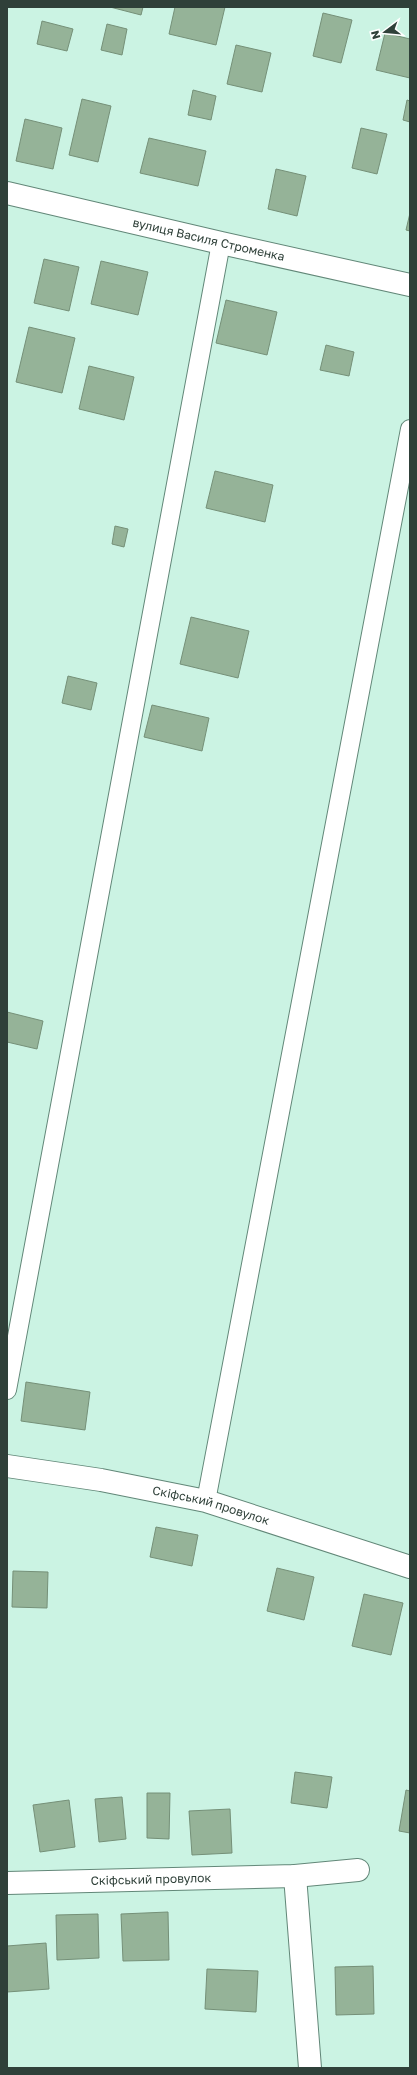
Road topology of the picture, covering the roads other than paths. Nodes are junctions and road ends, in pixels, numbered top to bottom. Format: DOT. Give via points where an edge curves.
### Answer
graph roads {
  1 [pos="7,193"];
  2 [pos="221,243"];
  3 [pos="410,285"];
  4 [pos="410,429"];
  5 [pos="7,1390"];
  6 [pos="7,1466"];
  7 [pos="206,1501"];
  8 [pos="410,1567"];
  9 [pos="358,1870"];
  10 [pos="295,1876"];
  11 [pos="7,1883"];
  12 [pos="310,2068"];
  1 -- 2 [label="street, вулиця Василя Строменка"];
  2 -- 3 [label="street, вулиця Василя Строменка"];
  2 -- 5 [label="lane"];
  4 -- 7 [label="lane"];
  6 -- 7 [label="street, Скіфський провулок" via="100,1480"];
  7 -- 8 [label="street, Скіфський провулок"];
  9 -- 10 [label="street, Скіфський провулок"];
  10 -- 11 [label="street, Скіфський провулок"];
  10 -- 12 [label="street"];
}
